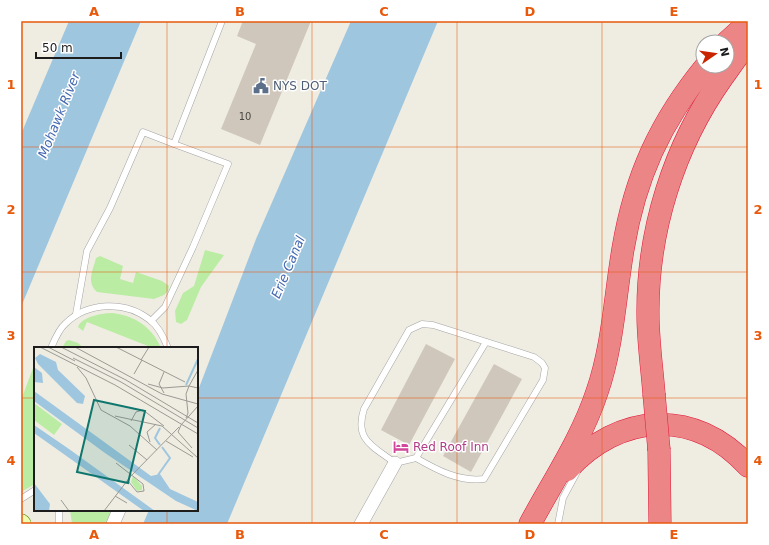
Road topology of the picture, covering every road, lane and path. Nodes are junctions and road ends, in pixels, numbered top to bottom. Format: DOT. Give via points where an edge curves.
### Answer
graph roads {
  1 [pos="222,21"];
  2 [pos="748,23"];
  3 [pos="735,35"];
  4 [pos="748,44"];
  5 [pos="700,74"];
  6 [pos="174,144"];
  7 [pos="76,314"];
  8 [pos="152,321"];
  9 [pos="486,342"];
  10 [pos="52,347"];
  11 [pos="168,347"];
  12 [pos="618,432"];
  13 [pos="416,458"];
  14 [pos="395,463"];
  15 [pos="748,466"];
  16 [pos="34,491"];
  17 [pos="547,492"];
  18 [pos="21,499"];
  19 [pos="59,511"];
  20 [pos="119,511"];
  21 [pos="59,524"];
  22 [pos="113,524"];
  23 [pos="361,524"];
  24 [pos="530,524"];
  25 [pos="558,524"];
  26 [pos="660,524"];
  1 -- 6 [label="lane"];
  2 -- 3 [label="highway"];
  4 -- 26 [label="highway, bridge" via="705,103 673,170 658,223 650,269 648,315 659,450"];
  5 -- 17 [label="highway" via="682,96 644,167 632,204 623,247 607,352 598,392 582,428"];
  6 -- 7 [label="lane" via="143,132 110,208 87,251"];
  6 -- 8 [label="lane" via="228,164 165,307"];
  7 -- 8 [label="lane" via="93,308 118,305 134,310"];
  7 -- 10 [label="lane" via="63,325"];
  8 -- 11 [label="lane"];
  9 -- 13 [label="lane"];
  9 -- 13 [label="lane" via="534,357 545,368 543,380 488,473 484,479 472,480 436,469"];
  9 -- 14 [label="lane" via="433,325 422,324 408,330 364,409 360,421 363,436"];
  12 -- 15 [label="highway" via="636,426 666,424 684,427 710,436 738,454"];
  12 -- 17 [label="highway" via="594,444"];
  12 -- 25 [label="lane" via="596,450 576,474 563,498"];
  13 -- 14 [label="lane"];
  14 -- 23 [label="street"];
  16 -- 18 [label="lane"];
  17 -- 24 [label="highway"];
  19 -- 21 [label="lane"];
  20 -- 22 [label="street"];
}
